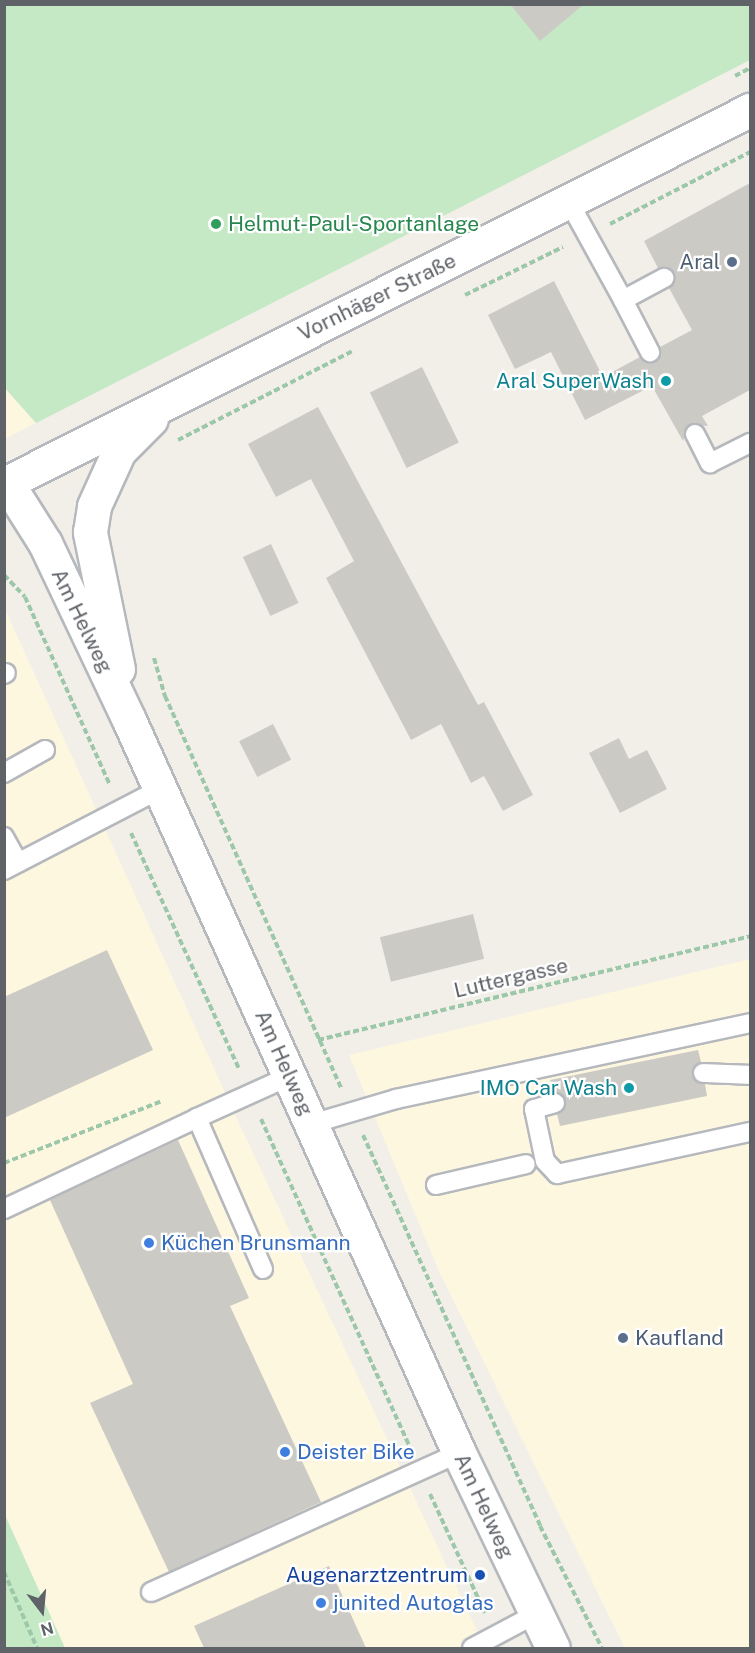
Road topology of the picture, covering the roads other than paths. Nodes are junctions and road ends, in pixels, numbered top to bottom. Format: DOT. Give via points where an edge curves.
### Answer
graph roads {
  1 [pos="750,111"];
  2 [pos="569,202"];
  3 [pos="664,278"];
  4 [pos="623,300"];
  5 [pos="650,352"];
  6 [pos="174,397"];
  7 [pos="695,434"];
  8 [pos="748,444"];
  9 [pos="6,483"];
  10 [pos="129,720"];
  11 [pos="45,750"];
  12 [pos="4,773"];
  13 [pos="160,789"];
  14 [pos="4,837"];
  15 [pos="11,866"];
  16 [pos="750,1023"];
  17 [pos="285,1065"];
  18 [pos="703,1073"];
  19 [pos="750,1075"];
  20 [pos="555,1102"];
  21 [pos="197,1118"];
  22 [pos="311,1125"];
  23 [pos="750,1132"];
  24 [pos="526,1164"];
  25 [pos="436,1185"];
  26 [pos="4,1209"];
  27 [pos="263,1269"];
  28 [pos="459,1454"];
  29 [pos="151,1592"];
  30 [pos="534,1615"];
  31 [pos="472,1648"];
  32 [pos="553,1648"];
  1 -- 2 [label="main road, Vornhäger Straße"];
  2 -- 4 [label="lane"];
  2 -- 6 [label="main road, Vornhäger Straße"];
  3 -- 4 [label="lane"];
  4 -- 5 [label="lane"];
  6 -- 9 [label="main road, Vornhäger Straße"];
  6 -- 10 [label="main road" via="118,451 94,506 90,532"];
  7 -- 8 [label="lane" via="710,463"];
  9 -- 10 [label="main road, Am Helweg" via="45,543"];
  10 -- 13 [label="main road, Am Helweg"];
  11 -- 12 [label="lane"];
  13 -- 15 [label="lane"];
  13 -- 17 [label="main road, Am Helweg"];
  14 -- 15 [label="lane"];
  16 -- 22 [label="lane" via="396,1099"];
  17 -- 21 [label="lane"];
  17 -- 22 [label="main road, Am Helweg"];
  18 -- 19 [label="lane"];
  20 -- 23 [label="lane" via="534,1109 545,1161 557,1174"];
  21 -- 26 [label="lane"];
  21 -- 27 [label="lane"];
  22 -- 28 [label="main road, Am Helweg"];
  24 -- 25 [label="lane"];
  28 -- 29 [label="lane"];
  28 -- 30 [label="main road, Am Helweg"];
  30 -- 31 [label="lane"];
  30 -- 32 [label="main road, Am Helweg"];
}
